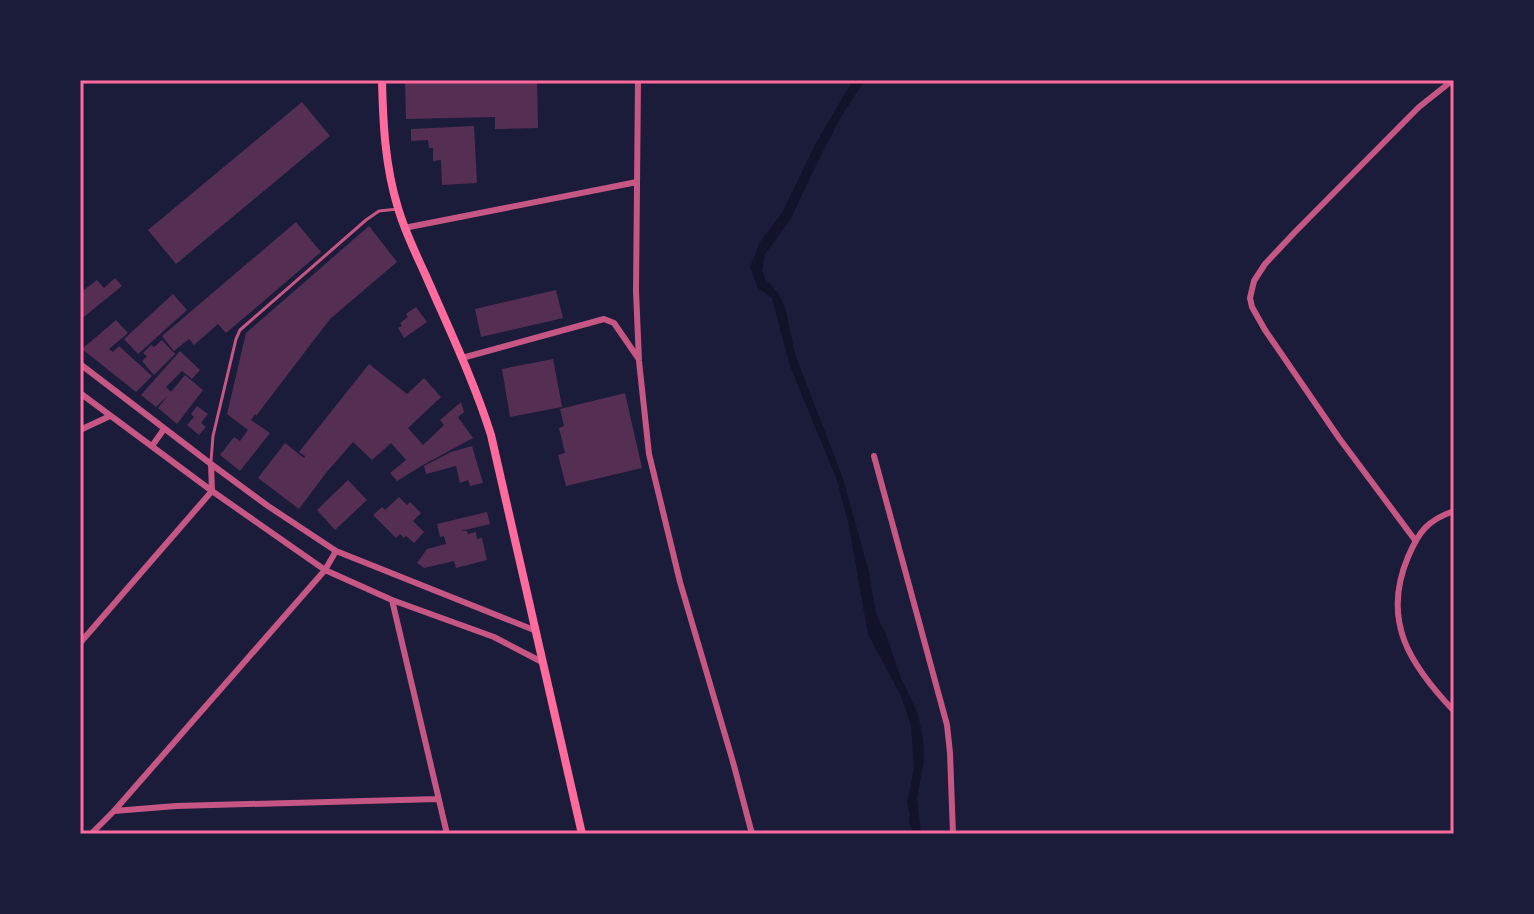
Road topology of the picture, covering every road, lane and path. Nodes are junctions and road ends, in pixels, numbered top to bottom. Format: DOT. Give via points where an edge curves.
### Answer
graph roads {
  1 [pos="382,80"];
  2 [pos="638,80"];
  3 [pos="1453,80"];
  4 [pos="637,182"];
  5 [pos="398,209"];
  6 [pos="404,228"];
  7 [pos="462,358"];
  8 [pos="639,361"];
  9 [pos="80,364"];
  10 [pos="80,393"];
  11 [pos="110,416"];
  12 [pos="164,429"];
  13 [pos="80,430"];
  14 [pos="152,446"];
  15 [pos="874,456"];
  16 [pos="211,464"];
  17 [pos="212,491"];
  18 [pos="1454,511"];
  19 [pos="1415,540"];
  20 [pos="336,551"];
  21 [pos="325,570"];
  22 [pos="392,600"];
  23 [pos="534,630"];
  24 [pos="80,643"];
  25 [pos="542,662"];
  26 [pos="1454,711"];
  27 [pos="438,799"];
  28 [pos="114,811"];
  29 [pos="91,834"];
  30 [pos="447,834"];
  31 [pos="582,834"];
  32 [pos="752,834"];
  33 [pos="953,834"];
  1 -- 5 [label="main road" via="388,165"];
  2 -- 4 [label="street"];
  3 -- 19 [label="street" via="1419,107 1295,232 1260,272 1250,298 1265,330"];
  4 -- 6 [label="street"];
  4 -- 8 [label="street"];
  5 -- 6 [label="main road"];
  5 -- 16 [label="lane" via="379,211 366,220 240,330"];
  6 -- 7 [label="main road"];
  7 -- 8 [label="street" via="604,319 614,323"];
  7 -- 23 [label="main road" via="491,435"];
  8 -- 32 [label="street" via="649,454"];
  9 -- 12 [label="street"];
  10 -- 11 [label="street"];
  11 -- 13 [label="street"];
  11 -- 14 [label="street"];
  12 -- 14 [label="street"];
  12 -- 16 [label="street"];
  14 -- 17 [label="street"];
  15 -- 33 [label="street" via="947,725"];
  16 -- 17 [label="street"];
  16 -- 20 [label="street"];
  17 -- 21 [label="street"];
  17 -- 24 [label="street"];
  18 -- 19 [label="street" via="1427,524"];
  19 -- 26 [label="street" via="1399,583 1399,623 1412,657"];
  20 -- 21 [label="street"];
  20 -- 23 [label="street"];
  21 -- 22 [label="street"];
  21 -- 28 [label="street"];
  22 -- 25 [label="street" via="494,637"];
  22 -- 27 [label="street"];
  23 -- 25 [label="main road"];
  25 -- 31 [label="main road"];
  27 -- 28 [label="street"];
  27 -- 30 [label="street"];
  28 -- 29 [label="street"];
}
